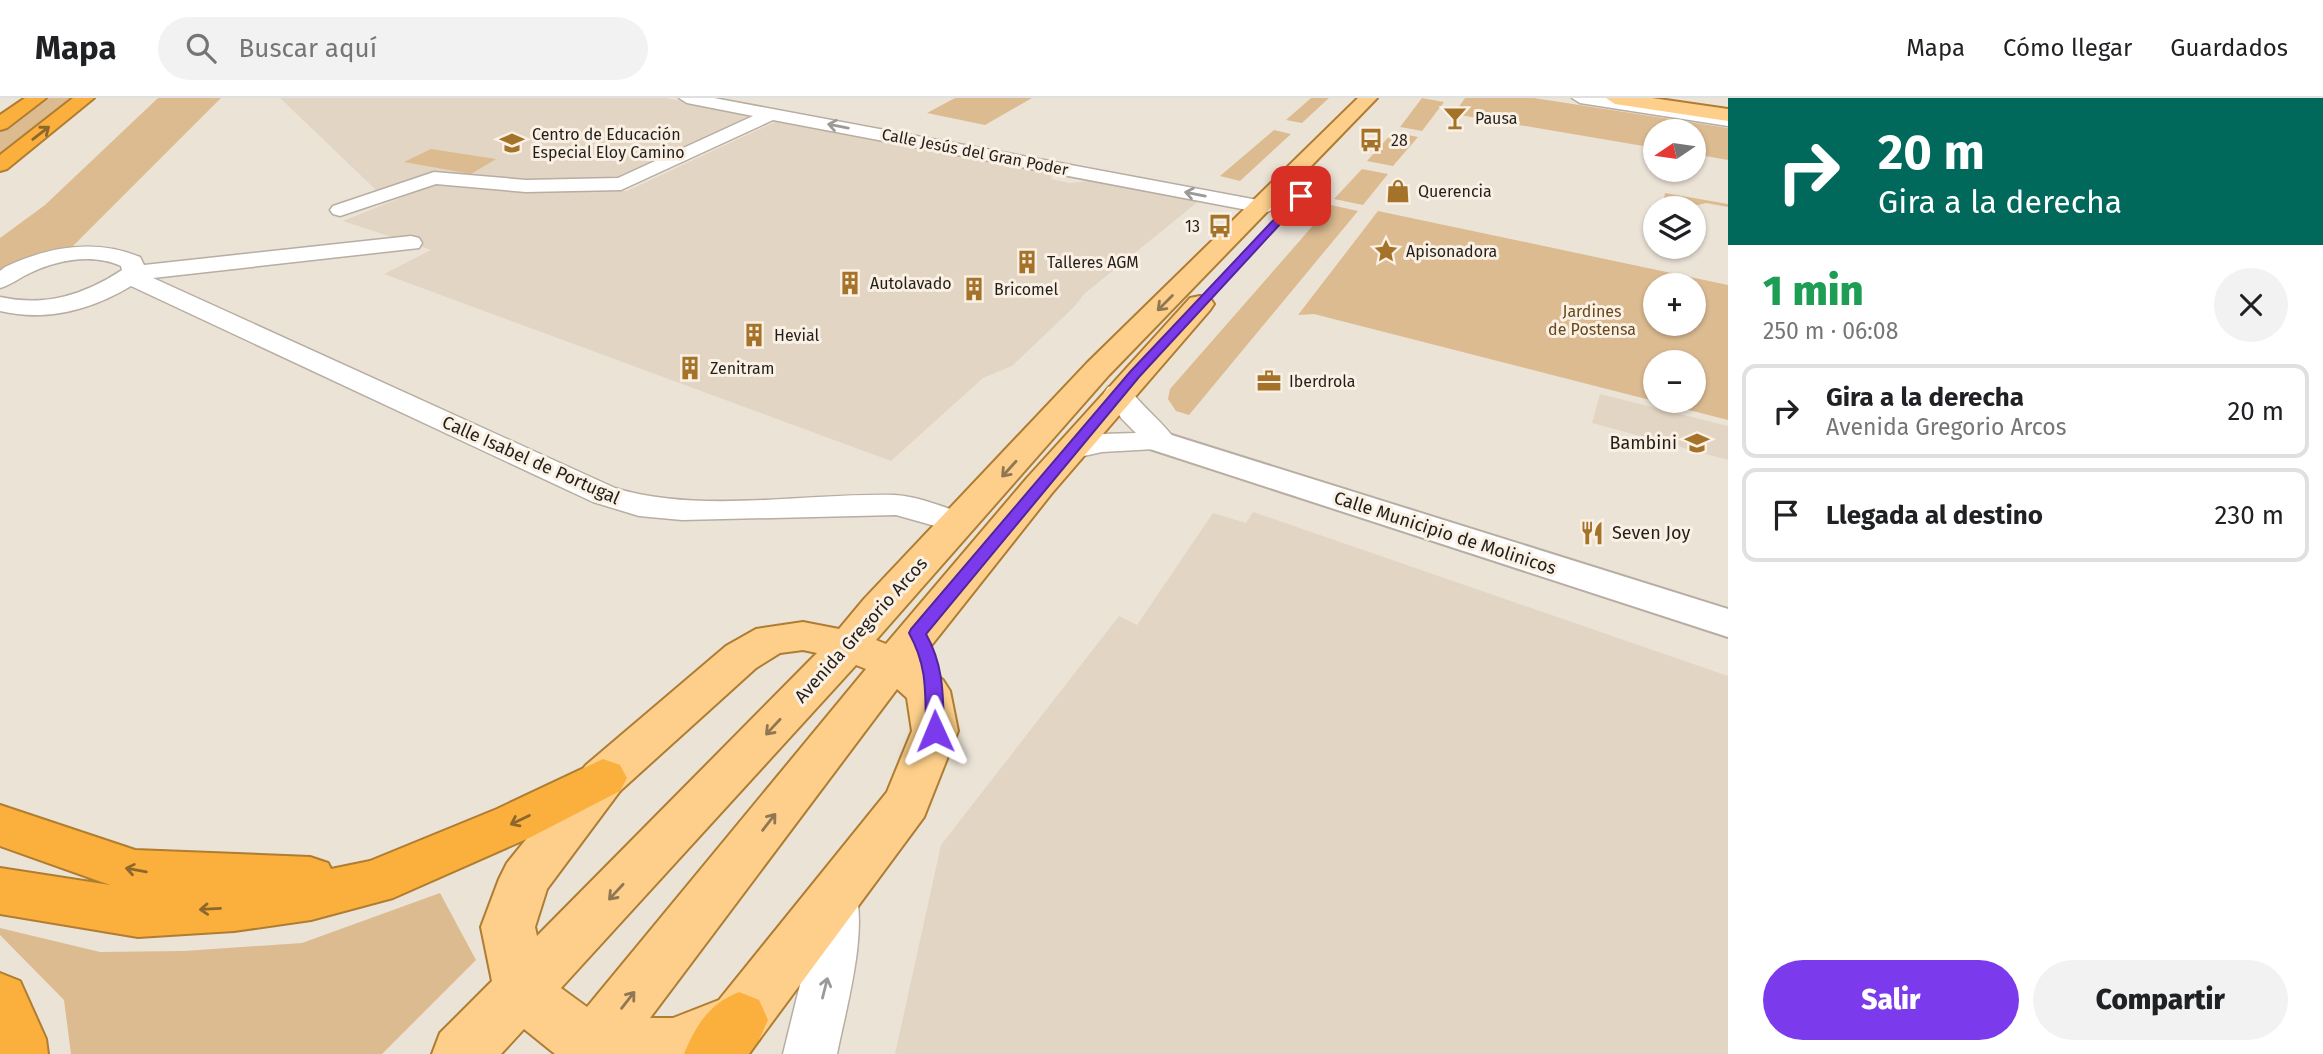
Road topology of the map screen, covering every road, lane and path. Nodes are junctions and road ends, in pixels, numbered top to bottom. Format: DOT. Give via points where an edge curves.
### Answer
graph roads {
  1 [pos="37,98"];
  2 [pos="85,98"];
  3 [pos="687,98"];
  4 [pos="1580,98"];
  5 [pos="1615,98"];
  6 [pos="1648,98"];
  7 [pos="1376,103"];
  8 [pos="1686,104"];
  9 [pos="1728,104"];
  10 [pos="1728,113"];
  11 [pos="771,114"];
  12 [pos="1728,121"];
  13 [pos="0,124"];
  14 [pos="0,165"];
  15 [pos="1326,169"];
  16 [pos="340,210"];
  17 [pos="1273,215"];
  18 [pos="411,243"];
  19 [pos="132,275"];
  20 [pos="0,281"];
  21 [pos="0,304"];
  22 [pos="1118,393"];
  23 [pos="1163,442"];
  24 [pos="1070,450"];
  25 [pos="971,510"];
  26 [pos="878,608"];
  27 [pos="1728,623"];
  28 [pos="771,639"];
  29 [pos="849,646"];
  30 [pos="906,648"];
  31 [pos="603,778"];
  32 [pos="0,825"];
  33 [pos="375,882"];
  34 [pos="0,891"];
  35 [pos="835,896"];
  36 [pos="522,992"];
  37 [pos="0,1000"];
  38 [pos="726,1037"];
  39 [pos="589,1050"];
  40 [pos="19,1054"];
  41 [pos="461,1054"];
  42 [pos="810,1054"];
  1 -- 13 [label="highway"];
  14 -- 2 [label="highway, one-way"];
  3 -- 11 [label="street, Calle Jesús del Gran Poder"];
  4 -- 12 [label="street"];
  5 -- 10 [label="main road"];
  6 -- 8 [label="main road"];
  7 -- 15 [label="main road, Avenida Gregorio Arcos"];
  7 -- 17 [label="main road, Avenida Gregorio Arcos"];
  8 -- 9 [label="street"];
  8 -- 10 [label="main road"];
  11 -- 16 [label="street" via="621,184 526,186 434,178"];
  17 -- 11 [label="street, Calle Jesús del Gran Poder, one-way"];
  17 -- 22 [label="main road, Avenida Gregorio Arcos"];
  17 -- 25 [label="main road, Avenida Gregorio Arcos, one-way" via="1098,369"];
  18 -- 19 [label="street"];
  19 -- 20 [label="street, Calle Isabel de Portugal" via="132,262 122,256 86,253 39,262"];
  19 -- 21 [label="street" via="112,288 72,302 26,308"];
  19 -- 25 [label="street, Calle Isabel de Portugal" via="604,495 639,506 682,510 897,505"];
  22 -- 23 [label="street, Calle Municipio de Molinicos" via="1137,419"];
  22 -- 24 [label="main road, Avenida Gregorio Arcos"];
  23 -- 24 [label="street, Calle Municipio de Molinicos" via="1102,443"];
  23 -- 27 [label="street, Calle Municipio de Molinicos"];
  24 -- 30 [label="main road, Avenida Gregorio Arcos"];
  25 -- 26 [label="main road, Avenida Gregorio Arcos"];
  26 -- 28 [label="main road" via="828,618"];
  26 -- 29 [label="main road, Avenida Gregorio Arcos"];
  28 -- 29 [label="main road" via="803,636"];
  28 -- 31 [label="main road" via="741,657"];
  29 -- 30 [label="main road"];
  29 -- 36 [label="main road, Avenida Gregorio Arcos, one-way"];
  30 -- 35 [label="main road" via="928,691 935,731 907,803"];
  39 -- 30 [label="main road, Avenida Gregorio Arcos, one-way"];
  31 -- 33 [label="highway, one-way" via="513,823"];
  31 -- 36 [label="main road" via="526,878 508,927"];
  33 -- 32 [label="highway, one-way" via="135,872"];
  33 -- 34 [label="highway, one-way" via="234,908 138,913"];
  35 -- 38 [label="main road"];
  42 -- 35 [label="street, one-way" via="832,956"];
  36 -- 39 [label="main road"];
  36 -- 41 [label="main road, Avenida Gregorio Arcos"];
  37 -- 40 [label="highway"];
  38 -- 39 [label="main road" via="673,1047"];
}
